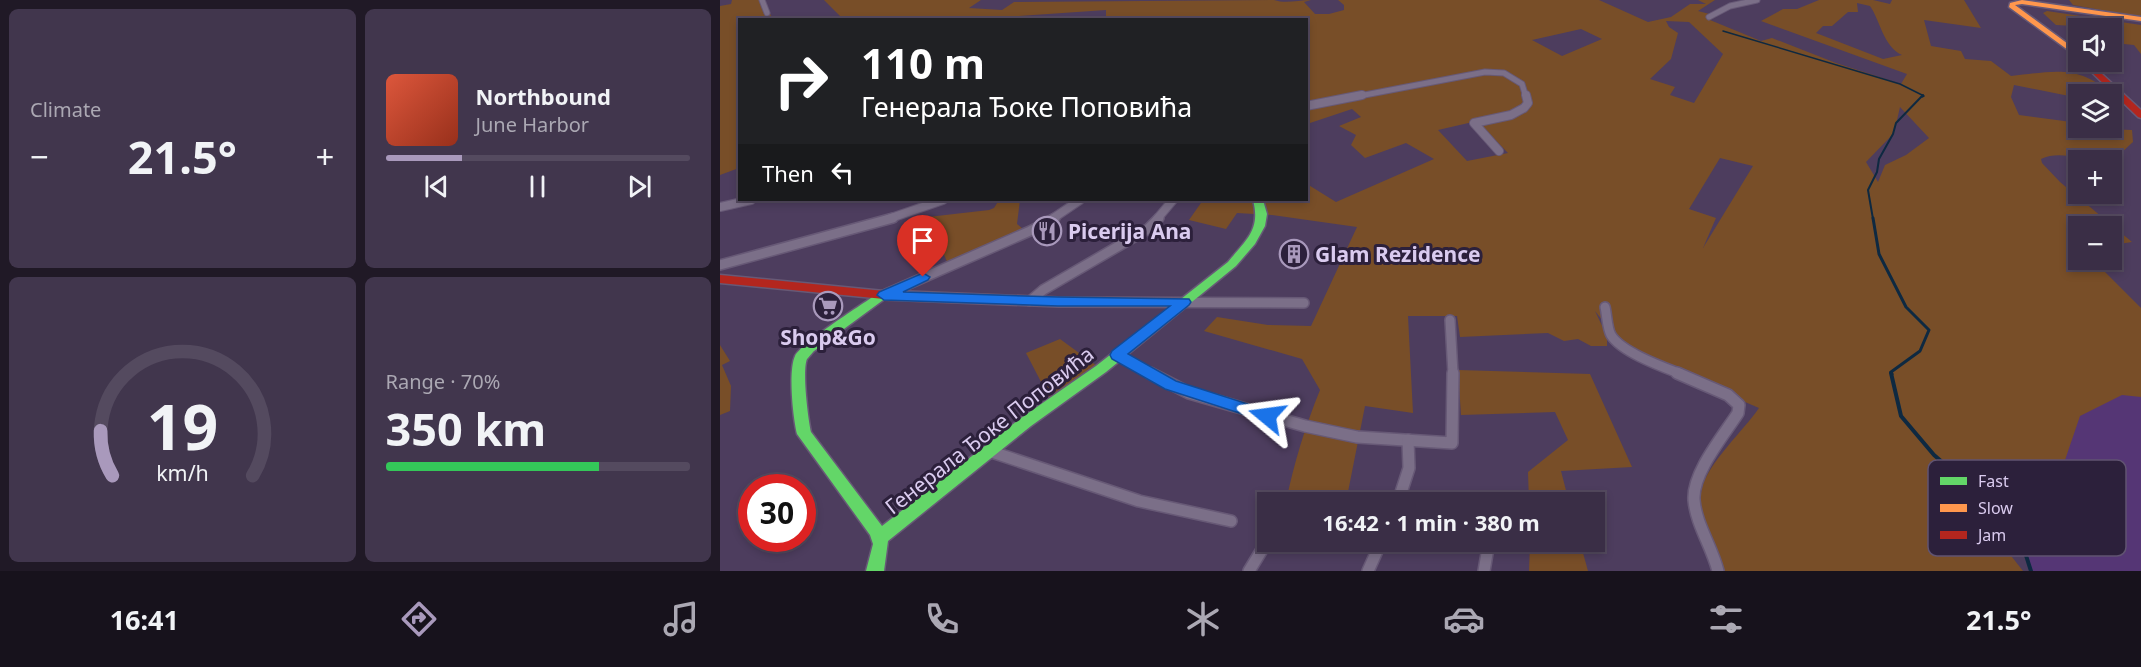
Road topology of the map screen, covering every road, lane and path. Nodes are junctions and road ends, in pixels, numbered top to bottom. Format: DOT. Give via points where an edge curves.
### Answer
graph roads {
  1 [pos="762,0"];
  2 [pos="1757,0"];
  3 [pos="2028,0"];
  4 [pos="2013,1"];
  5 [pos="2051,8"];
  6 [pos="2083,9"];
  7 [pos="767,13"];
  8 [pos="1709,17"];
  9 [pos="2040,17"];
  10 [pos="2141,20"];
  11 [pos="2068,40"];
  12 [pos="2068,48"];
  13 [pos="2096,72"];
  14 [pos="2105,72"];
  15 [pos="2141,105"];
  16 [pos="1308,106"];
  17 [pos="2141,115"];
  18 [pos="1499,151"];
  19 [pos="747,201"];
  20 [pos="940,201"];
  21 [pos="1079,201"];
  22 [pos="1172,201"];
  23 [pos="1258,201"];
  24 [pos="720,207"];
  25 [pos="720,265"];
  26 [pos="720,279"];
  27 [pos="884,295"];
  28 [pos="1030,301"];
  29 [pos="1184,302"];
  30 [pos="1304,303"];
  31 [pos="1605,307"];
  32 [pos="1450,320"];
  33 [pos="1118,355"];
  34 [pos="1408,440"];
  35 [pos="989,451"];
  36 [pos="1401,492"];
  37 [pos="1231,521"];
  38 [pos="880,538"];
  39 [pos="1261,552"];
  40 [pos="1377,552"];
  41 [pos="1487,552"];
  42 [pos="875,571"];
  43 [pos="1249,571"];
  44 [pos="1368,571"];
  45 [pos="1484,571"];
  46 [pos="1718,571"];
  1 -- 7 [label="street"];
  2 -- 8 [label="street" via="1730,6"];
  3 -- 6 [label="street"];
  4 -- 5 [label="street"];
  4 -- 6 [label="street"];
  4 -- 9 [label="street"];
  4 -- 12 [label="street" via="2012,7"];
  5 -- 9 [label="street" via="2037,10"];
  5 -- 10 [label="street"];
  6 -- 10 [label="street"];
  9 -- 11 [label="street"];
  13 -- 17 [label="street"];
  14 -- 15 [label="street"];
  16 -- 18 [label="street" via="1500,72 1522,84 1528,103 1517,113 1474,123"];
  19 -- 24 [label="street"];
  20 -- 25 [label="street"];
  21 -- 27 [label="street" via="1030,231"];
  22 -- 28 [label="street" via="1148,229"];
  23 -- 29 [label="street, Генерала Ђоке Поповића" via="1262,219 1251,242 1232,264"];
  26 -- 27 [label="street"];
  27 -- 28 [label="street"];
  27 -- 38 [label="street" via="802,355 798,419 804,434"];
  28 -- 29 [label="street"];
  29 -- 30 [label="street"];
  29 -- 33 [label="street, Генерала Ђоке Поповића"];
  31 -- 46 [label="street" via="1611,335 1622,345 1728,395 1739,405 1694,489 1695,506"];
  32 -- 34 [label="street" via="1452,443"];
  33 -- 34 [label="street" via="1171,385 1249,411 1357,437"];
  33 -- 35 [label="street, Генерала Ђоке Поповића"];
  34 -- 36 [label="street" via="1409,468"];
  35 -- 37 [label="street" via="1165,509"];
  35 -- 38 [label="street, Генерала Ђоке Поповића"];
  38 -- 42 [label="street"];
  39 -- 43 [label="street"];
  40 -- 44 [label="street"];
  41 -- 45 [label="street"];
}
